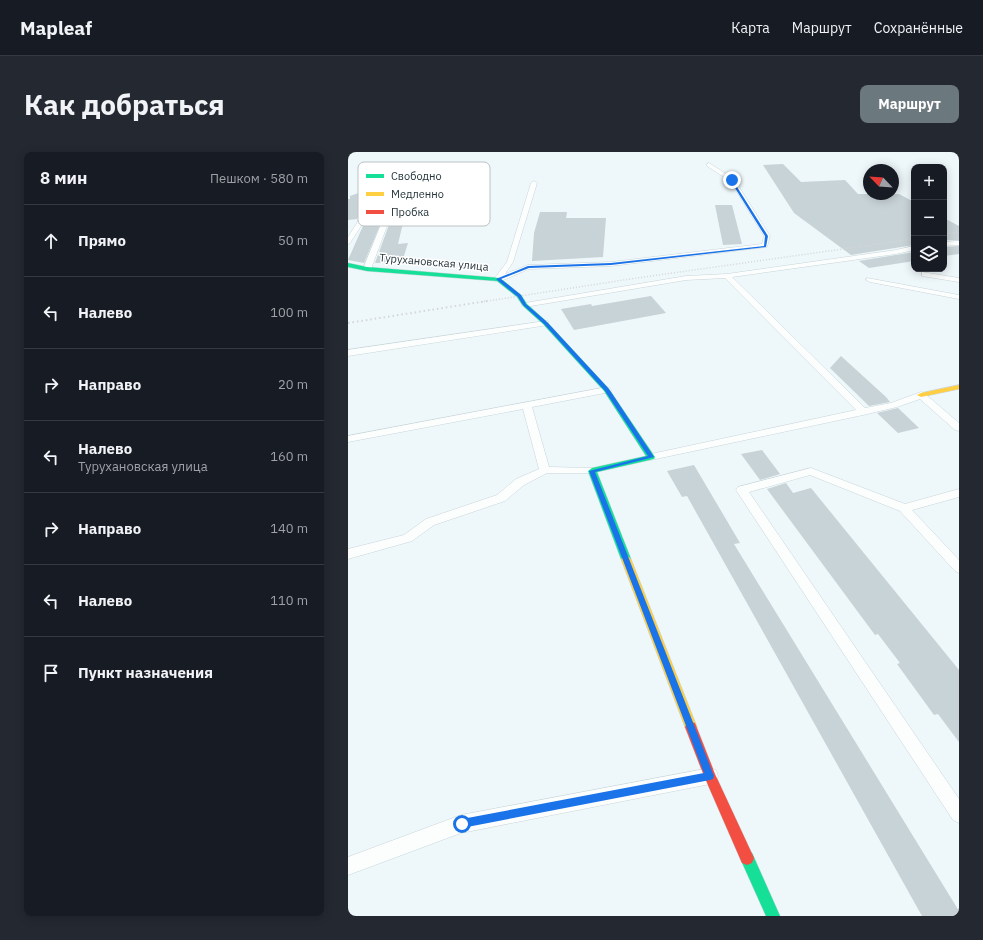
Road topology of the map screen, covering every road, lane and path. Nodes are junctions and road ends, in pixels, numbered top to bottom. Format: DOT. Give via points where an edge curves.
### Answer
graph roads {
  1 [pos="709,165"];
  2 [pos="534,183"];
  3 [pos="358,226"];
  4 [pos="384,226"];
  5 [pos="348,242"];
  6 [pos="959,243"];
  7 [pos="947,244"];
  8 [pos="911,249"];
  9 [pos="348,265"];
  10 [pos="367,269"];
  11 [pos="925,274"];
  12 [pos="727,276"];
  13 [pos="498,279"];
  14 [pos="870,280"];
  15 [pos="959,280"];
  16 [pos="959,297"];
  17 [pos="525,305"];
  18 [pos="545,323"];
  19 [pos="348,353"];
  20 [pos="959,387"];
  21 [pos="607,390"];
  22 [pos="921,395"];
  23 [pos="527,405"];
  24 [pos="863,412"];
  25 [pos="959,428"];
  26 [pos="348,439"];
  27 [pos="651,457"];
  28 [pos="545,470"];
  29 [pos="592,471"];
  30 [pos="959,493"];
  31 [pos="904,508"];
  32 [pos="348,554"];
  33 [pos="959,568"];
  34 [pos="710,776"];
  35 [pos="959,814"];
  36 [pos="348,866"];
  37 [pos="773,916"];
  1 -- 13 [label="lane" via="732,180 767,236 765,246 611,264 528,267"];
  2 -- 13 [label="lane" via="510,262"];
  3 -- 5 [label="lane"];
  4 -- 10 [label="lane"];
  6 -- 7 [label="lane"];
  8 -- 12 [label="lane"];
  9 -- 10 [label="street, Турухановская улица"];
  10 -- 13 [label="street, Турухановская улица"];
  11 -- 15 [label="lane"];
  12 -- 17 [label="lane" via="686,278"];
  12 -- 24 [label="lane"];
  13 -- 17 [label="street, Турухановская улица" via="519,296"];
  14 -- 16 [label="lane"];
  17 -- 18 [label="street, Турухановская улица"];
  18 -- 19 [label="lane"];
  18 -- 21 [label="street, Турухановская улица"];
  20 -- 22 [label="street"];
  21 -- 23 [label="lane"];
  21 -- 27 [label="street, Турухановская улица"];
  22 -- 24 [label="lane" via="894,405"];
  22 -- 25 [label="lane"];
  23 -- 26 [label="lane"];
  23 -- 28 [label="lane"];
  24 -- 27 [label="lane"];
  27 -- 29 [label="street"];
  28 -- 29 [label="lane"];
  28 -- 32 [label="lane" via="520,482 502,498 430,522 408,538"];
  29 -- 34 [label="street"];
  30 -- 31 [label="lane"];
  31 -- 33 [label="lane"];
  31 -- 35 [label="lane" via="811,471 742,490"];
  34 -- 36 [label="lane" via="462,824"];
  34 -- 37 [label="street"];
}
